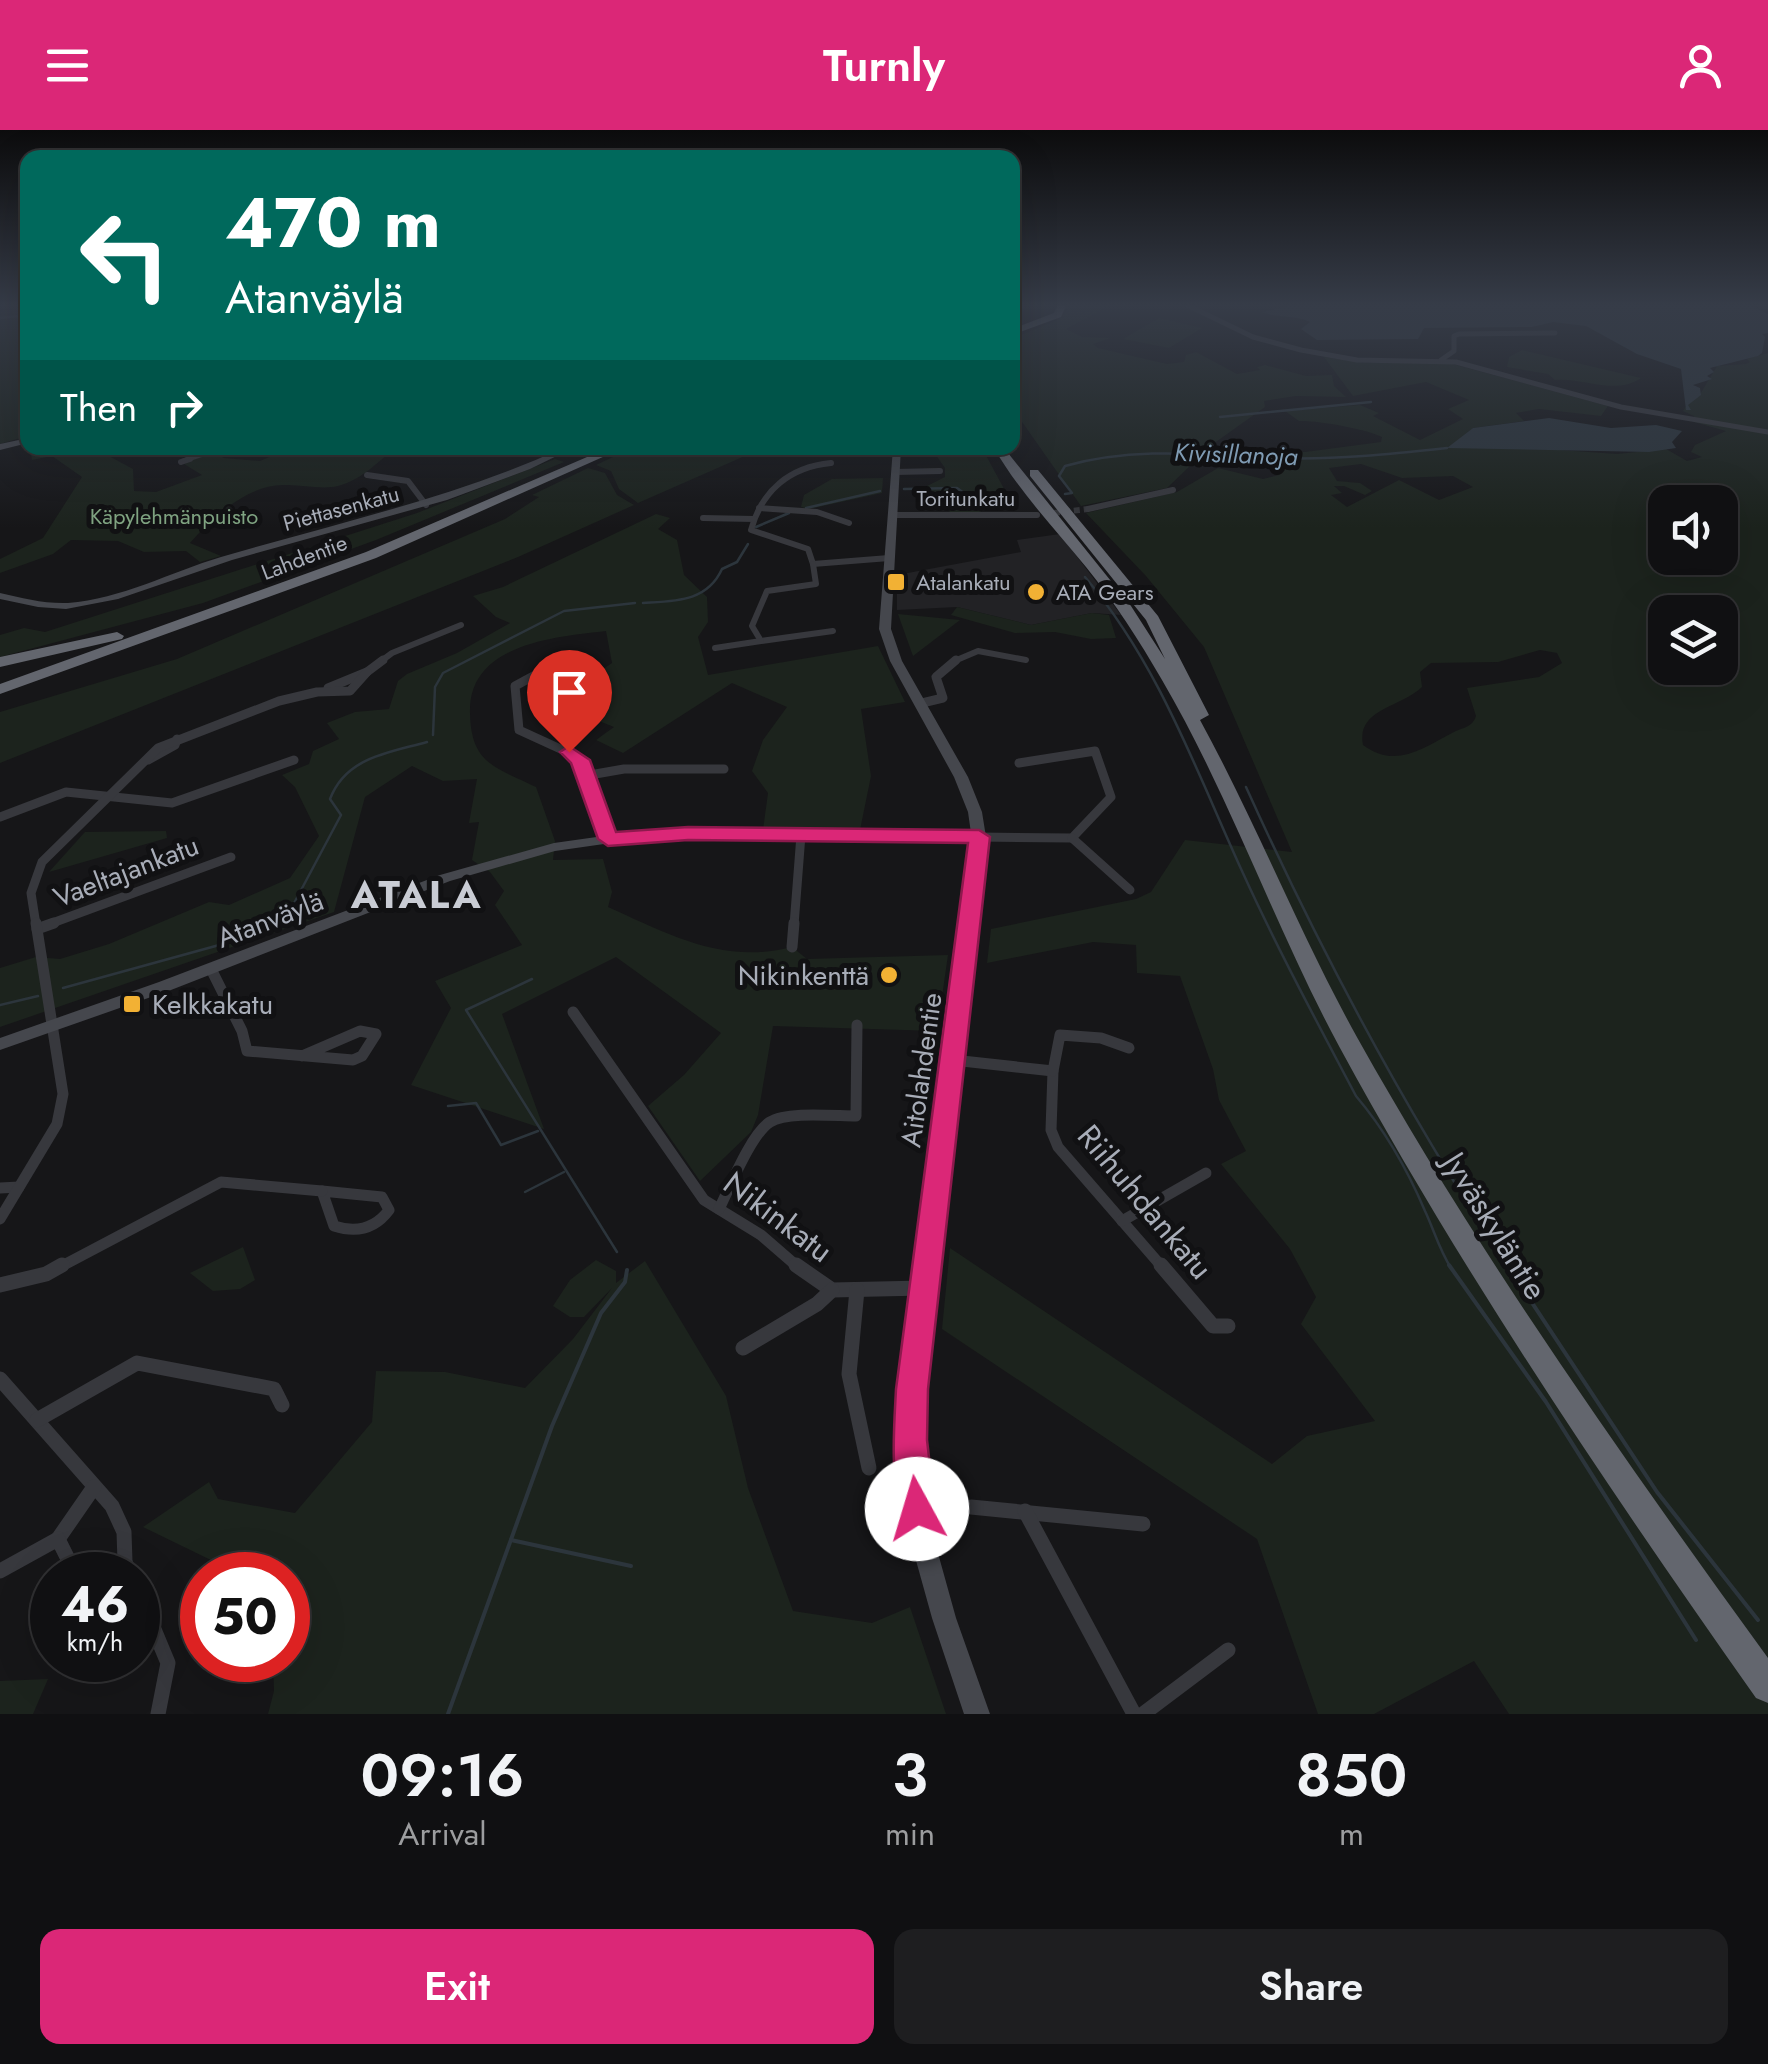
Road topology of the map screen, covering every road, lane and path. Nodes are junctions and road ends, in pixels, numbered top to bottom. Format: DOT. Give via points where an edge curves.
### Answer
graph roads {
  1 [pos="1518,380"];
  2 [pos="1768,432"];
  3 [pos="1020,454"];
  4 [pos="201,455"];
  5 [pos="550,455"];
  6 [pos="590,455"];
  7 [pos="601,455"];
  8 [pos="897,455"];
  9 [pos="1005,455"];
  10 [pos="181,462"];
  11 [pos="831,463"];
  12 [pos="940,471"];
  13 [pos="895,472"];
  14 [pos="367,475"];
  15 [pos="1172,490"];
  16 [pos="426,506"];
  17 [pos="759,508"];
  18 [pos="1088,509"];
  19 [pos="1038,515"];
  20 [pos="894,516"];
  21 [pos="702,518"];
  22 [pos="754,520"];
  23 [pos="849,523"];
  24 [pos="889,558"];
  25 [pos="813,564"];
  26 [pos="253,594"];
  27 [pos="0,596"];
  28 [pos="461,625"];
  29 [pos="832,631"];
  30 [pos="1151,632"];
  31 [pos="761,641"];
  32 [pos="715,648"];
  33 [pos="568,657"];
  34 [pos="1026,660"];
  35 [pos="0,662"];
  36 [pos="0,686"];
  37 [pos="922,703"];
  38 [pos="294,760"];
  39 [pos="1019,763"];
  40 [pos="724,769"];
  41 [pos="584,776"];
  42 [pos="108,797"];
  43 [pos="0,817"];
  44 [pos="801,835"];
  45 [pos="979,837"];
  46 [pos="1072,838"];
  47 [pos="608,839"];
  48 [pos="231,857"];
  49 [pos="1130,890"];
  50 [pos="37,929"];
  51 [pos="792,947"];
  52 [pos="212,968"];
  53 [pos="574,1012"];
  54 [pos="857,1025"];
  55 [pos="54,1026"];
  56 [pos="0,1044"];
  57 [pos="1129,1048"];
  58 [pos="302,1056"];
  59 [pos="953,1060"];
  60 [pos="1052,1071"];
  61 [pos="1206,1173"];
  62 [pos="19,1187"];
  63 [pos="0,1188"];
  64 [pos="322,1191"];
  65 [pos="719,1209"];
  66 [pos="0,1219"];
  67 [pos="1122,1221"];
  68 [pos="0,1285"];
  69 [pos="924,1288"];
  70 [pos="832,1290"];
  71 [pos="857,1290"];
  72 [pos="1228,1326"];
  73 [pos="743,1348"];
  74 [pos="0,1379"];
  75 [pos="282,1405"];
  76 [pos="37,1420"];
  77 [pos="869,1468"];
  78 [pos="94,1487"];
  79 [pos="971,1507"];
  80 [pos="1026,1511"];
  81 [pos="1143,1524"];
  82 [pos="58,1539"];
  83 [pos="64,1552"];
  84 [pos="126,1552"];
  85 [pos="0,1572"];
  86 [pos="160,1644"];
  87 [pos="1228,1650"];
  88 [pos="1768,1686"];
  89 [pos="158,1714"];
  90 [pos="977,1714"];
  91 [pos="1134,1714"];
  92 [pos="1143,1714"];
  1 -- 2 [label="street" via="1612,405"];
  3 -- 30 [label="highway" via="1131,589"];
  4 -- 10 [label="street"];
  5 -- 16 [label="main road, Piettasenkatu"];
  6 -- 26 [label="highway, Lahdentie"];
  7 -- 36 [label="highway, Lahdentie" via="372,555"];
  8 -- 13 [label="main road, Aitolahdentie"];
  9 -- 30 [label="highway"];
  11 -- 17 [label="street" via="809,464 773,486"];
  12 -- 13 [label="street"];
  13 -- 20 [label="main road, Aitolahdentie"];
  14 -- 16 [label="street" via="408,481"];
  15 -- 18 [label="street"];
  16 -- 27 [label="main road, Piettasenkatu" via="229,557 86,603 56,606"];
  17 -- 22 [label="street"];
  17 -- 23 [label="street" via="816,512"];
  19 -- 20 [label="street, Toritunkatu"];
  20 -- 24 [label="main road, Aitolahdentie"];
  21 -- 22 [label="street"];
  22 -- 25 [label="street" via="752,530 808,549"];
  24 -- 25 [label="street"];
  24 -- 37 [label="main road, Aitolahdentie" via="884,628"];
  25 -- 31 [label="street" via="816,584 764,594 752,626"];
  26 -- 35 [label="highway" via="95,642"];
  26 -- 36 [label="highway, Lahdentie"];
  28 -- 42 [label="street" via="392,653 352,690 279,702 177,738"];
  29 -- 31 [label="street"];
  30 -- 88 [label="highway, Jyväskyläntie" via="1206,724 1290,930 1408,1145 1509,1312"];
  31 -- 32 [label="street"];
  33 -- 41 [label="street" via="519,682 514,692 520,730 574,754"];
  34 -- 37 [label="street" via="969,651 936,676 943,698"];
  37 -- 45 [label="main road, Aitolahdentie" via="961,777"];
  38 -- 42 [label="street" via="172,803"];
  39 -- 46 [label="street" via="1095,750 1110,797"];
  40 -- 41 [label="street"];
  41 -- 47 [label="street"];
  42 -- 43 [label="street" via="56,794"];
  42 -- 50 [label="street" via="35,875 30,893"];
  44 -- 45 [label="main road, Atanväylä"];
  44 -- 47 [label="main road, Atanväylä"];
  44 -- 51 [label="street"];
  45 -- 46 [label="street"];
  45 -- 59 [label="main road, Aitolahdentie"];
  46 -- 49 [label="street"];
  47 -- 52 [label="main road, Atanväylä" via="471,869"];
  48 -- 50 [label="street, Vaeltajankatu"];
  50 -- 55 [label="street"];
  52 -- 55 [label="main road, Atanväylä"];
  52 -- 58 [label="street" via="248,1051"];
  53 -- 65 [label="street, Nikinkatu" via="704,1200"];
  54 -- 65 [label="street" via="856,1116 771,1121"];
  55 -- 56 [label="main road, Atanväylä"];
  55 -- 62 [label="street" via="62,1094 57,1124"];
  57 -- 60 [label="street" via="1060,1035"];
  58 -- 58 [label="street" via="353,1060 377,1038 360,1031"];
  59 -- 60 [label="street"];
  59 -- 69 [label="main road, Aitolahdentie"];
  60 -- 67 [label="street, Riihuhdankatu" via="1051,1130 1058,1147"];
  61 -- 67 [label="street"];
  62 -- 63 [label="street"];
  62 -- 66 [label="street"];
  64 -- 64 [label="street" via="382,1196 389,1210 363,1230 347,1232 334,1226"];
  64 -- 68 [label="street" via="220,1182 46,1274"];
  65 -- 70 [label="street, Nikinkatu"];
  67 -- 72 [label="street, Riihuhdankatu" via="1213,1326"];
  69 -- 71 [label="street, Nikinkatu"];
  69 -- 90 [label="main road, Aitolahdentie" via="911,1409 914,1490 933,1582"];
  70 -- 71 [label="street, Nikinkatu"];
  70 -- 73 [label="street"];
  71 -- 77 [label="street" via="849,1374"];
  74 -- 76 [label="street"];
  75 -- 76 [label="street" via="274,1389 137,1363"];
  76 -- 78 [label="street"];
  78 -- 82 [label="street"];
  78 -- 84 [label="street" via="112,1506"];
  79 -- 80 [label="street"];
  80 -- 81 [label="street"];
  80 -- 91 [label="street"];
  82 -- 83 [label="street"];
  82 -- 85 [label="street"];
  86 -- 89 [label="street" via="168,1663"];
  87 -- 92 [label="street"];
}
